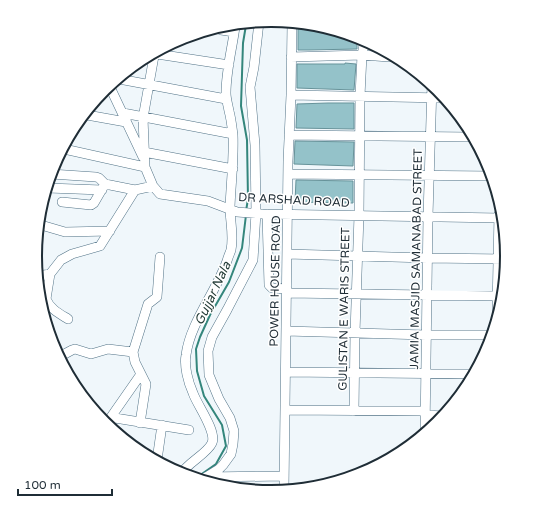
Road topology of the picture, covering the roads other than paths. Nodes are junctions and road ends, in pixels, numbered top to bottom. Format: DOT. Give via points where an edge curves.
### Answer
graph roads {
  1 [pos="258,27"];
  2 [pos="292,28"];
  3 [pos="235,30"];
  4 [pos="364,46"];
  5 [pos="162,55"];
  6 [pos="362,55"];
  7 [pos="291,57"];
  8 [pos="383,57"];
  9 [pos="153,60"];
  10 [pos="229,65"];
  11 [pos="124,80"];
  12 [pos="149,85"];
  13 [pos="112,91"];
  14 [pos="432,93"];
  15 [pos="291,95"];
  16 [pos="360,96"];
  17 [pos="432,98"];
  18 [pos="437,98"];
  19 [pos="226,99"];
  20 [pos="90,115"];
  21 [pos="125,117"];
  22 [pos="143,118"];
  23 [pos="233,134"];
  24 [pos="289,134"];
  25 [pos="360,136"];
  26 [pos="430,136"];
  27 [pos="467,137"];
  28 [pos="68,150"];
  29 [pos="145,160"];
  30 [pos="233,169"];
  31 [pos="288,174"];
  32 [pos="57,175"];
  33 [pos="359,175"];
  34 [pos="429,175"];
  35 [pos="485,176"];
  36 [pos="153,186"];
  37 [pos="104,187"];
  38 [pos="52,188"];
  39 [pos="135,190"];
  40 [pos="62,202"];
  41 [pos="230,209"];
  42 [pos="249,213"];
  43 [pos="267,214"];
  44 [pos="288,214"];
  45 [pos="359,215"];
  46 [pos="428,216"];
  47 [pos="497,216"];
  48 [pos="43,226"];
  49 [pos="110,231"];
  50 [pos="287,254"];
  51 [pos="357,256"];
  52 [pos="160,257"];
  53 [pos="427,258"];
  54 [pos="500,259"];
  55 [pos="50,274"];
  56 [pos="42,275"];
  57 [pos="287,291"];
  58 [pos="357,294"];
  59 [pos="426,296"];
  60 [pos="497,296"];
  61 [pos="68,319"];
  62 [pos="286,331"];
  63 [pos="355,333"];
  64 [pos="426,335"];
  65 [pos="486,336"];
  66 [pos="133,352"];
  67 [pos="64,355"];
  68 [pos="286,372"];
  69 [pos="355,373"];
  70 [pos="141,374"];
  71 [pos="426,374"];
  72 [pos="468,374"];
  73 [pos="285,410"];
  74 [pos="354,411"];
  75 [pos="425,413"];
  76 [pos="437,415"];
  77 [pos="110,419"];
  78 [pos="111,420"];
  79 [pos="140,423"];
  80 [pos="162,425"];
  81 [pos="425,426"];
  82 [pos="189,430"];
  83 [pos="158,456"];
  84 [pos="184,469"];
  85 [pos="284,476"];
  86 [pos="208,477"];
  87 [pos="214,479"];
  88 [pos="284,486"];
  1 -- 42 [label="street" via="250,87 255,145"];
  2 -- 7 [label="street, POWER HOUSE ROAD"];
  3 -- 10 [label="street"];
  4 -- 6 [label="street, GULISTAN E WARIS STREET"];
  5 -- 10 [label="street"];
  6 -- 7 [label="street"];
  6 -- 8 [label="street"];
  6 -- 16 [label="street, GULISTAN E WARIS STREET"];
  7 -- 15 [label="street, POWER HOUSE ROAD"];
  9 -- 12 [label="street"];
  10 -- 19 [label="street"];
  11 -- 12 [label="street"];
  12 -- 19 [label="street"];
  12 -- 22 [label="street"];
  13 -- 21 [label="street"];
  14 -- 17 [label="street, JAMIA MASJID SAMANABAD STREET"];
  15 -- 16 [label="street"];
  15 -- 24 [label="street, POWER HOUSE ROAD"];
  16 -- 17 [label="street"];
  16 -- 25 [label="street, GULISTAN E WARIS STREET"];
  17 -- 18 [label="street"];
  17 -- 26 [label="street, JAMIA MASJID SAMANABAD STREET"];
  19 -- 23 [label="street"];
  20 -- 21 [label="street"];
  21 -- 22 [label="street"];
  21 -- 29 [label="street"];
  22 -- 23 [label="street"];
  22 -- 29 [label="street"];
  23 -- 30 [label="street"];
  24 -- 25 [label="street"];
  24 -- 31 [label="street, POWER HOUSE ROAD"];
  25 -- 26 [label="street"];
  25 -- 33 [label="street, GULISTAN E WARIS STREET"];
  26 -- 27 [label="street"];
  26 -- 34 [label="street, JAMIA MASJID SAMANABAD STREET"];
  28 -- 29 [label="street"];
  29 -- 30 [label="street"];
  29 -- 36 [label="street"];
  30 -- 41 [label="street"];
  31 -- 33 [label="street"];
  31 -- 44 [label="street, POWER HOUSE ROAD"];
  32 -- 37 [label="street" via="96,178"];
  33 -- 34 [label="street"];
  33 -- 45 [label="street, GULISTAN E WARIS STREET"];
  34 -- 35 [label="street"];
  34 -- 46 [label="street, JAMIA MASJID SAMANABAD STREET"];
  36 -- 39 [label="street"];
  36 -- 41 [label="street, DR ARSHAD ROAD" via="160,194 208,201"];
  37 -- 38 [label="street"];
  37 -- 39 [label="street"];
  37 -- 40 [label="street" via="91,205"];
  39 -- 49 [label="street"];
  41 -- 42 [label="street, DR ARSHAD ROAD"];
  41 -- 84 [label="street" via="231,250 224,271 195,325 185,356 187,376 193,394 213,437 208,449"];
  42 -- 43 [label="street, DR ARSHAD ROAD"];
  42 -- 86 [label="street" via="253,260 212,337 208,351 209,375 230,418 234,431 233,444 231,454 223,466"];
  43 -- 44 [label="street, DR ARSHAD ROAD"];
  43 -- 57 [label="street" via="269,285"];
  44 -- 45 [label="street, DR ARSHAD ROAD"];
  44 -- 50 [label="street, POWER HOUSE ROAD"];
  45 -- 46 [label="street, DR ARSHAD ROAD"];
  45 -- 51 [label="street, GULISTAN E WARIS STREET"];
  46 -- 47 [label="street, DR ARSHAD ROAD"];
  46 -- 53 [label="street, JAMIA MASJID SAMANABAD STREET"];
  48 -- 49 [label="street" via="65,232"];
  49 -- 55 [label="street" via="100,246 61,260"];
  50 -- 51 [label="street"];
  50 -- 57 [label="street, POWER HOUSE ROAD"];
  51 -- 53 [label="street"];
  51 -- 58 [label="street, GULISTAN E WARIS STREET"];
  52 -- 66 [label="street" via="157,297 148,304"];
  53 -- 54 [label="street"];
  53 -- 59 [label="street, JAMIA MASJID SAMANABAD STREET"];
  55 -- 56 [label="street"];
  55 -- 61 [label="street" via="46,300 59,314"];
  57 -- 58 [label="street"];
  57 -- 62 [label="street, POWER HOUSE ROAD"];
  58 -- 59 [label="street"];
  58 -- 63 [label="street, GULISTAN E WARIS STREET"];
  59 -- 60 [label="street"];
  59 -- 64 [label="street, JAMIA MASJID SAMANABAD STREET"];
  62 -- 63 [label="street"];
  62 -- 68 [label="street, POWER HOUSE ROAD"];
  63 -- 64 [label="street"];
  63 -- 69 [label="street, GULISTAN E WARIS STREET"];
  64 -- 65 [label="street"];
  64 -- 71 [label="street, JAMIA MASJID SAMANABAD STREET"];
  66 -- 67 [label="street" via="108,349 90,354 72,350"];
  66 -- 70 [label="street"];
  68 -- 69 [label="street"];
  68 -- 73 [label="street, POWER HOUSE ROAD"];
  69 -- 71 [label="street"];
  69 -- 74 [label="street, GULISTAN E WARIS STREET"];
  70 -- 77 [label="street"];
  70 -- 79 [label="street" via="146,384"];
  71 -- 72 [label="street"];
  71 -- 75 [label="street, JAMIA MASJID SAMANABAD STREET"];
  73 -- 74 [label="street"];
  73 -- 85 [label="street, POWER HOUSE ROAD"];
  74 -- 75 [label="street"];
  75 -- 76 [label="street"];
  75 -- 81 [label="street, JAMIA MASJID SAMANABAD STREET"];
  78 -- 79 [label="street" via="115,418"];
  79 -- 80 [label="street"];
  80 -- 82 [label="street"];
  80 -- 83 [label="street"];
  85 -- 87 [label="street"];
  85 -- 88 [label="street, POWER HOUSE ROAD"];
}
